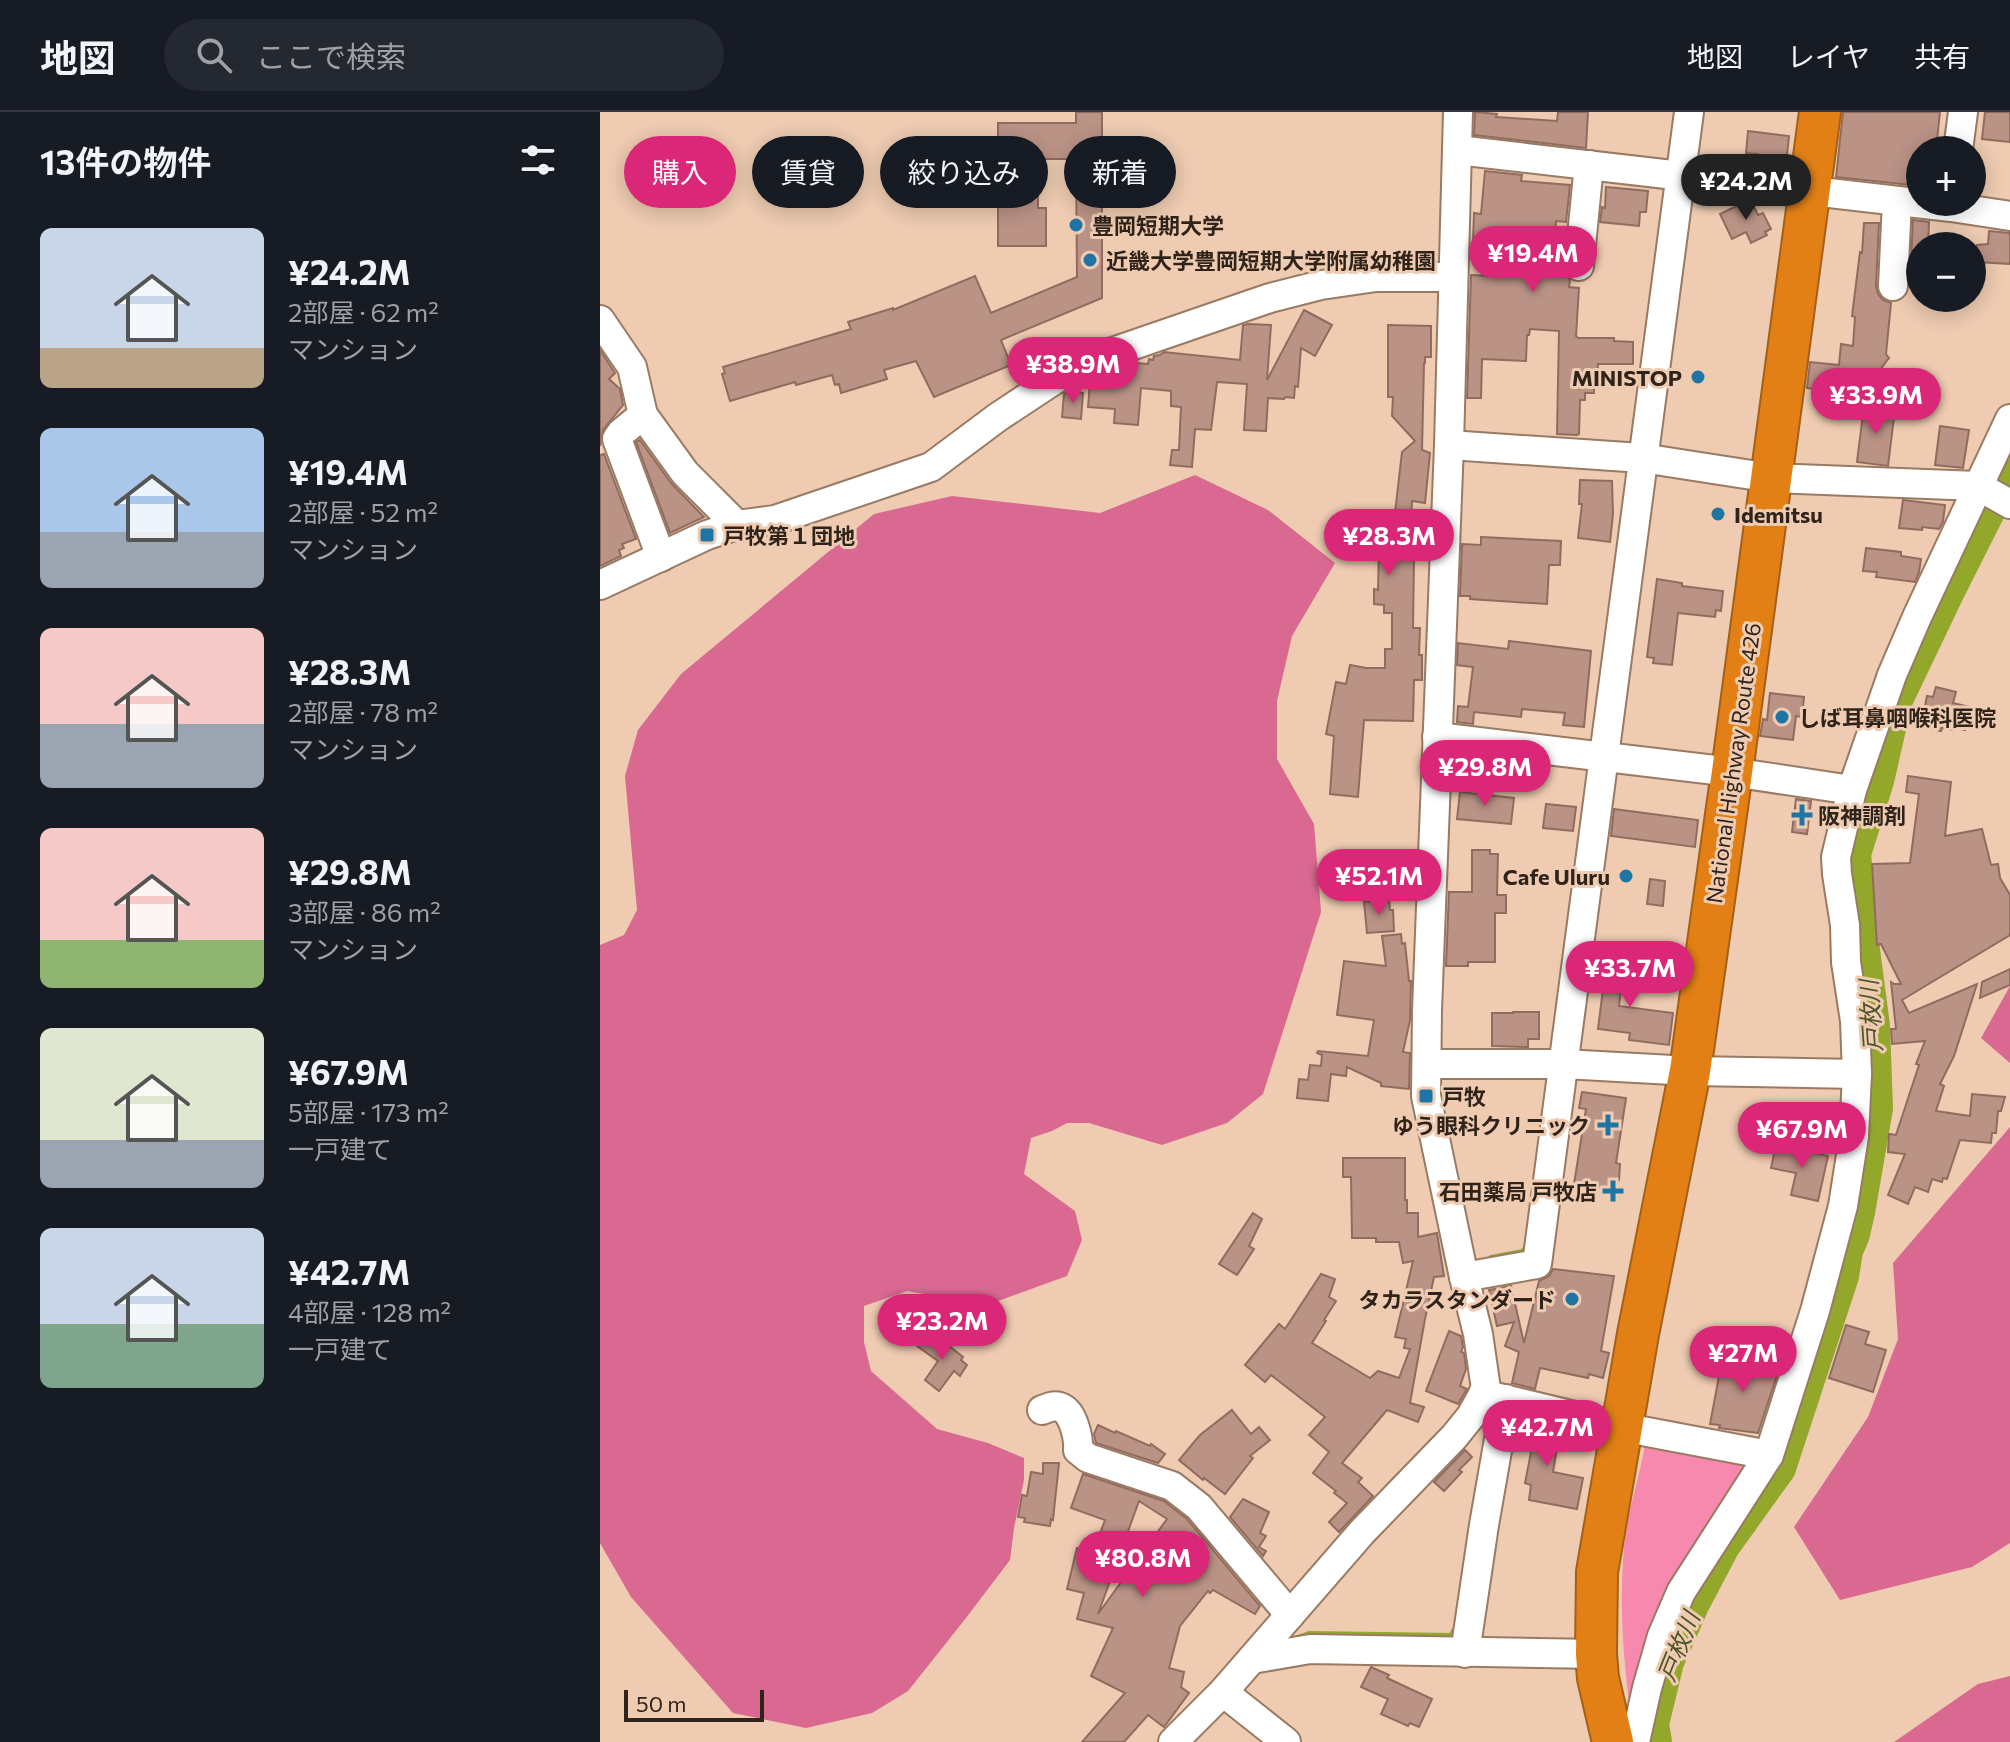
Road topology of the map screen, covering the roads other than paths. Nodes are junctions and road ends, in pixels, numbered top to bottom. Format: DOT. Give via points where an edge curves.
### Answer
graph roads {
  1 [pos="1458,112"];
  2 [pos="1689,112"];
  3 [pos="1820,112"];
  4 [pos="1963,112"];
  5 [pos="1960,136"];
  6 [pos="1457,150"];
  7 [pos="1589,165"];
  8 [pos="1682,176"];
  9 [pos="1809,191"];
  10 [pos="1897,201"];
  11 [pos="1906,202"];
  12 [pos="1986,211"];
  13 [pos="2010,216"];
  14 [pos="1579,266"];
  15 [pos="1453,277"];
  16 [pos="1893,286"];
  17 [pos="601,322"];
  18 [pos="643,415"];
  19 [pos="2010,419"];
  20 [pos="1449,445"];
  21 [pos="1642,458"];
  22 [pos="1771,478"];
  23 [pos="1978,486"];
  24 [pos="2010,504"];
  25 [pos="737,525"];
  26 [pos="661,557"];
  27 [pos="600,585"];
  28 [pos="1437,737"];
  29 [pos="1605,758"];
  30 [pos="1732,772"];
  31 [pos="1852,790"];
  32 [pos="1427,1064"];
  33 [pos="1564,1064"];
  34 [pos="1690,1071"];
  35 [pos="1857,1074"];
  36 [pos="1464,1277"];
  37 [pos="1495,1396"];
  38 [pos="1042,1410"];
  39 [pos="1621,1427"];
  40 [pos="1769,1455"];
  41 [pos="1290,1615"];
  42 [pos="1465,1653"];
  43 [pos="1596,1654"];
  44 [pos="1252,1659"];
  45 [pos="1223,1692"];
  46 [pos="1173,1742"];
  47 [pos="1286,1742"];
  48 [pos="1613,1742"];
  49 [pos="1635,1742"];
  1 -- 6 [label="street"];
  2 -- 8 [label="street"];
  3 -- 9 [label="highway, National Highway Route 426"];
  4 -- 5 [label="street"];
  6 -- 7 [label="street"];
  6 -- 15 [label="street"];
  7 -- 8 [label="street"];
  7 -- 14 [label="street"];
  8 -- 9 [label="street"];
  8 -- 21 [label="street"];
  9 -- 10 [label="street"];
  9 -- 22 [label="highway, National Highway Route 426"];
  10 -- 11 [label="street"];
  10 -- 16 [label="street"];
  12 -- 13 [label="street"];
  15 -- 20 [label="street"];
  15 -- 25 [label="street" via="1376,277 1321,285 1107,354 1054,380 931,467 775,520"];
  17 -- 18 [label="street" via="632,367"];
  18 -- 25 [label="street" via="685,473"];
  18 -- 26 [label="street" via="617,439"];
  19 -- 23 [label="street"];
  20 -- 21 [label="street"];
  20 -- 28 [label="street"];
  21 -- 22 [label="street"];
  21 -- 29 [label="street"];
  22 -- 23 [label="street"];
  22 -- 30 [label="highway, National Highway Route 426"];
  23 -- 24 [label="street"];
  23 -- 31 [label="street" via="1898,661"];
  25 -- 26 [label="street"];
  26 -- 27 [label="street"];
  28 -- 29 [label="street"];
  28 -- 32 [label="street"];
  29 -- 30 [label="street"];
  29 -- 33 [label="street"];
  30 -- 31 [label="street"];
  30 -- 34 [label="highway, National Highway Route 426"];
  31 -- 35 [label="street" via="1836,857"];
  32 -- 33 [label="street"];
  32 -- 36 [label="street" via="1426,1096"];
  33 -- 34 [label="street"];
  33 -- 36 [label="street" via="1537,1264"];
  34 -- 35 [label="street"];
  34 -- 39 [label="highway, National Highway Route 426"];
  35 -- 40 [label="street" via="1843,1206"];
  36 -- 37 [label="street" via="1486,1389"];
  37 -- 39 [label="street"];
  37 -- 41 [label="street" via="1362,1532"];
  37 -- 42 [label="street" via="1484,1525"];
  38 -- 41 [label="street" via="1063,1408 1074,1426 1078,1450 1088,1458 1172,1486 1199,1507"];
  39 -- 40 [label="street"];
  39 -- 43 [label="highway, National Highway Route 426" via="1597,1572"];
  40 -- 49 [label="street" via="1681,1592 1662,1636"];
  41 -- 44 [label="street"];
  42 -- 43 [label="street"];
  42 -- 44 [label="street" via="1310,1649"];
  43 -- 48 [label="highway, National Highway Route 426"];
  44 -- 45 [label="street"];
  45 -- 46 [label="street"];
  45 -- 47 [label="street"];
}
